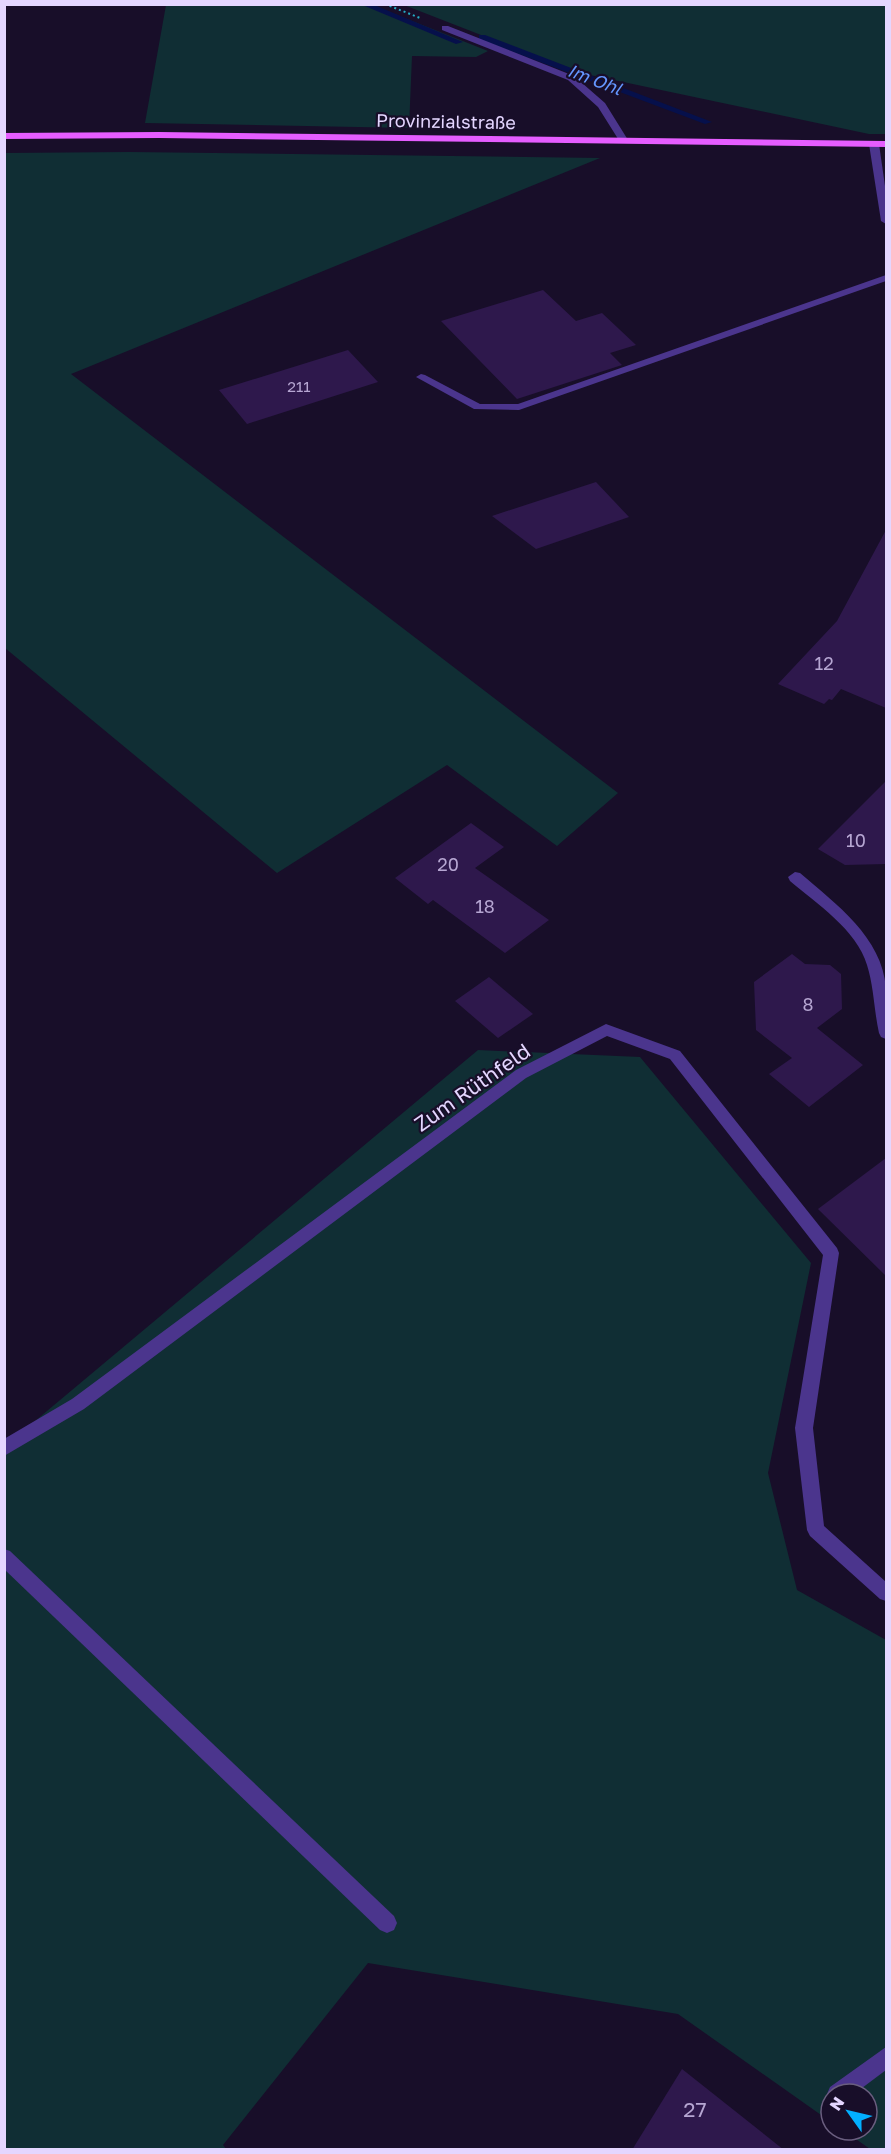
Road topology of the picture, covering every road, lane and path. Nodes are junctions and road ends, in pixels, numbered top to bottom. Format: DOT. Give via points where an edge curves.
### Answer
graph roads {
  1 [pos="385,4"];
  2 [pos="446,28"];
  3 [pos="4,135"];
  4 [pos="623,140"];
  5 [pos="874,144"];
  6 [pos="886,144"];
  7 [pos="886,221"];
  8 [pos="886,278"];
  9 [pos="421,377"];
  10 [pos="795,877"];
  11 [pos="886,1033"];
  12 [pos="4,1448"];
  13 [pos="4,1557"];
  14 [pos="886,1593"];
  15 [pos="387,1923"];
  16 [pos="886,2057"];
  17 [pos="853,2082"];
  1 -- 2 [label="path"];
  2 -- 4 [label="street" via="571,78 602,105"];
  3 -- 4 [label="main road, Provinzialstraße"];
  4 -- 5 [label="main road, Provinzialstraße"];
  5 -- 6 [label="main road, Provinzialstraße"];
  5 -- 7 [label="street"];
  8 -- 9 [label="street" via="519,407 478,407"];
  10 -- 11 [label="street" via="851,927 874,962"];
  12 -- 14 [label="street, Zum Rüthfeld" via="78,1404 521,1074 606,1030 675,1055 831,1253 804,1428 816,1530"];
  13 -- 15 [label="street"];
  16 -- 17 [label="street"];
}
